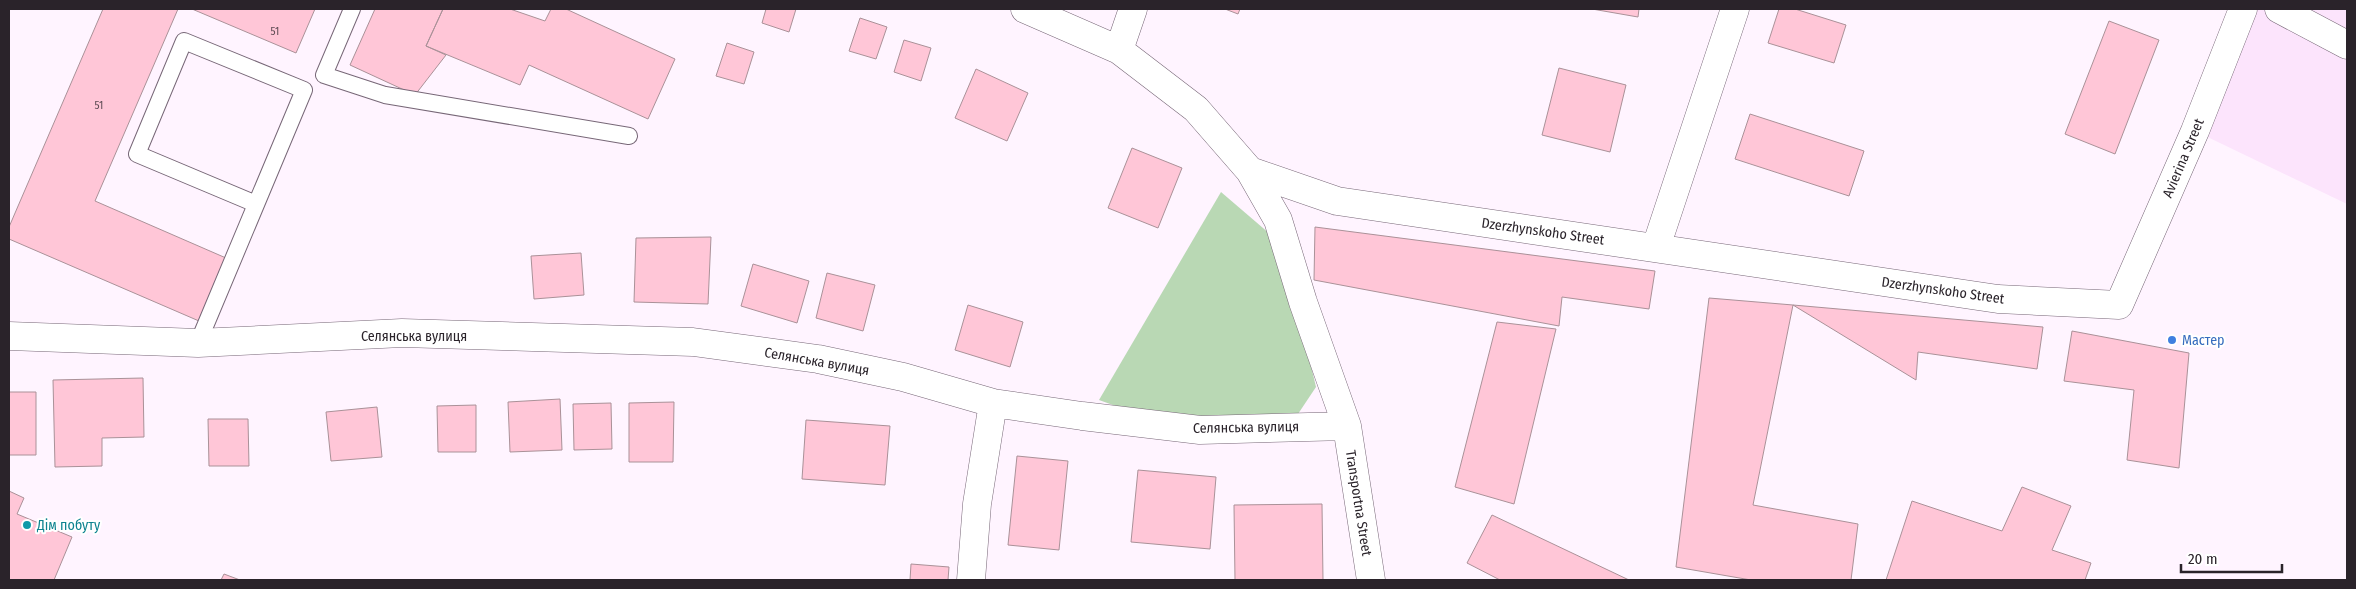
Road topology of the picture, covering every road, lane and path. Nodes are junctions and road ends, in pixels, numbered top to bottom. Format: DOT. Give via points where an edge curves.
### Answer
graph roads {
  1 [pos="352,9"];
  2 [pos="1025,9"];
  3 [pos="1133,9"];
  4 [pos="1735,9"];
  5 [pos="2244,9"];
  6 [pos="2279,9"];
  7 [pos="2347,45"];
  8 [pos="1120,50"];
  9 [pos="628,136"];
  10 [pos="1250,171"];
  11 [pos="256,204"];
  12 [pos="1656,247"];
  13 [pos="2119,305"];
  14 [pos="9,336"];
  15 [pos="198,343"];
  16 [pos="993,403"];
  17 [pos="1347,426"];
  18 [pos="971,580"];
  19 [pos="1370,580"];
  1 -- 9 [label="lane" via="324,75 385,95"];
  2 -- 8 [label="street"];
  3 -- 8 [label="street"];
  4 -- 12 [label="street"];
  5 -- 13 [label="street, Avierina Street"];
  6 -- 7 [label="street"];
  8 -- 10 [label="street" via="1196,108"];
  10 -- 12 [label="street, Dzerzhynskoho Street" via="1337,201"];
  10 -- 17 [label="street" via="1278,220"];
  11 -- 11 [label="lane" via="304,90 184,41 137,154"];
  11 -- 15 [label="lane"];
  12 -- 13 [label="street, Dzerzhynskoho Street" via="1998,299"];
  14 -- 15 [label="street, Селянська вулиця"];
  15 -- 16 [label="street, Селянська вулиця" via="402,333 693,342 818,359 903,377"];
  16 -- 17 [label="street, Селянська вулиця" via="1200,430"];
  16 -- 18 [label="street" via="977,504"];
  17 -- 19 [label="street, Transportna Street"];
}
